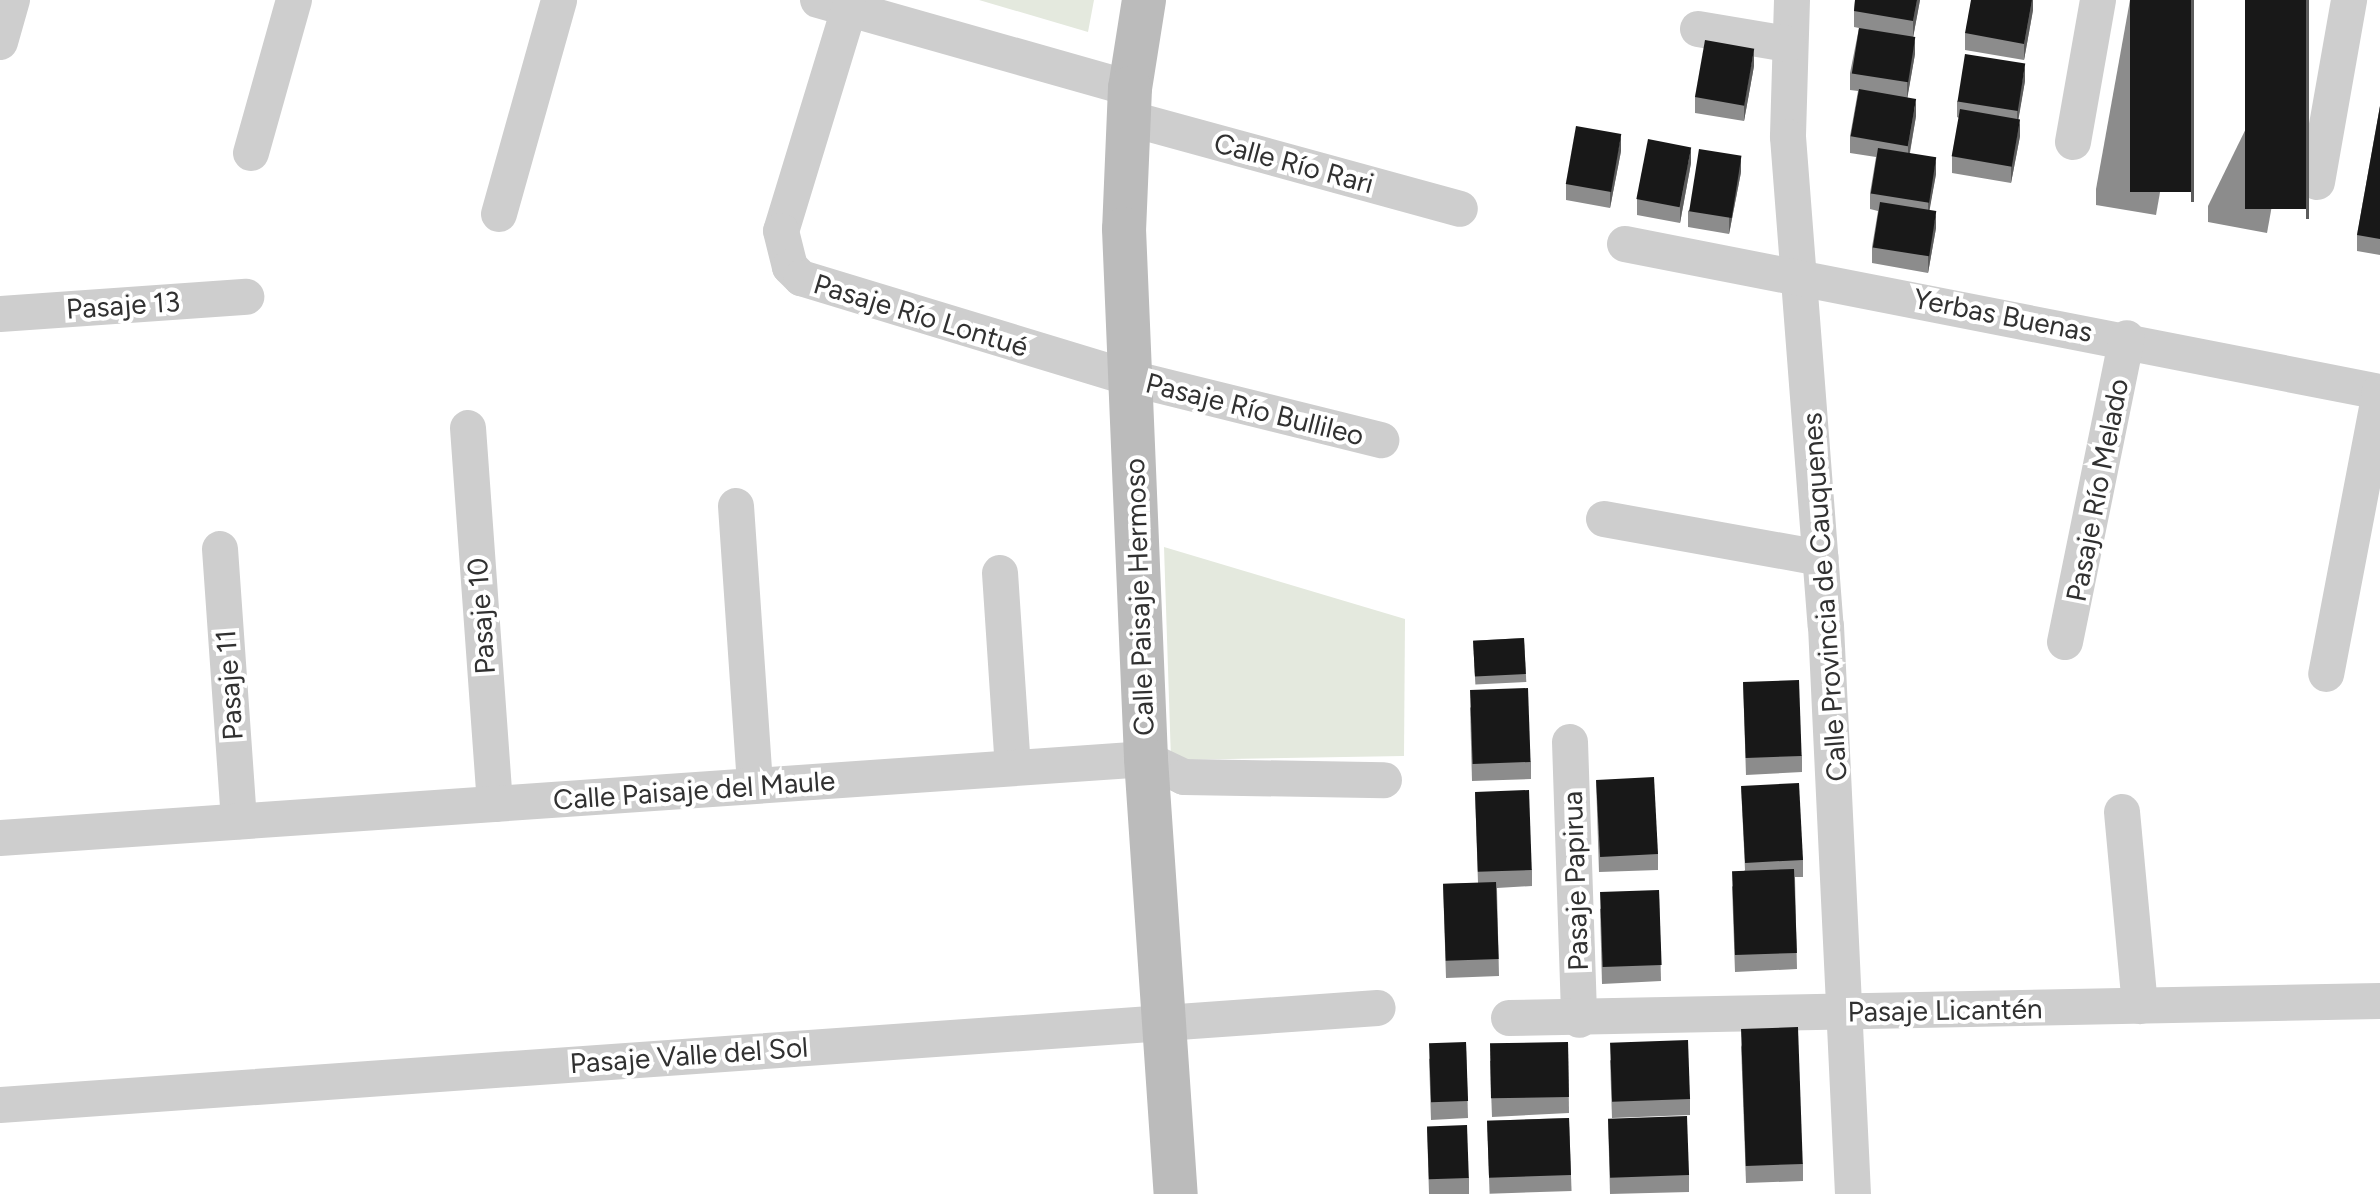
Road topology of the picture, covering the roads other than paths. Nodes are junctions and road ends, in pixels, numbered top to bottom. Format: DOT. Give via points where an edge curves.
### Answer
graph roads {
  1 [pos="12,0"];
  2 [pos="294,0"];
  3 [pos="559,0"];
  4 [pos="1144,0"];
  5 [pos="1792,0"];
  6 [pos="2098,0"];
  7 [pos="2349,0"];
  8 [pos="833,4"];
  9 [pos="1698,29"];
  10 [pos="0,42"];
  11 [pos="1788,44"];
  12 [pos="1129,103"];
  13 [pos="2073,142"];
  14 [pos="251,153"];
  15 [pos="2317,182"];
  16 [pos="1460,209"];
  17 [pos="499,214"];
  18 [pos="1625,244"];
  19 [pos="1803,278"];
  20 [pos="246,297"];
  21 [pos="0,314"];
  22 [pos="2127,338"];
  23 [pos="1130,378"];
  24 [pos="2380,392"];
  25 [pos="468,428"];
  26 [pos="1381,440"];
  27 [pos="736,506"];
  28 [pos="1604,519"];
  29 [pos="220,549"];
  30 [pos="1821,558"];
  31 [pos="1000,573"];
  32 [pos="2065,642"];
  33 [pos="2326,674"];
  34 [pos="1570,742"];
  35 [pos="1146,759"];
  36 [pos="1013,768"];
  37 [pos="1384,780"];
  38 [pos="755,785"];
  39 [pos="495,804"];
  40 [pos="2122,812"];
  41 [pos="239,821"];
  42 [pos="0,838"];
  43 [pos="2380,1001"];
  44 [pos="2140,1006"];
  45 [pos="1378,1008"];
  46 [pos="1850,1012"];
  47 [pos="1509,1018"];
  48 [pos="1165,1020"];
  49 [pos="1579,1020"];
  50 [pos="0,1105"];
  51 [pos="1176,1194"];
  52 [pos="1853,1194"];
  1 -- 10 [label="street"];
  2 -- 14 [label="street"];
  3 -- 17 [label="street"];
  4 -- 12 [label="street, Calle Paisaje Hermoso"];
  5 -- 11 [label="street, Calle Provincia de Cauquenes"];
  6 -- 13 [label="street"];
  7 -- 15 [label="street"];
  8 -- 12 [label="street, Calle Río Rari"];
  8 -- 23 [label="street, Pasaje Río Lontué" via="781,231 790,267 819,288"];
  9 -- 11 [label="street"];
  11 -- 19 [label="street, Calle Provincia de Cauquenes" via="1788,137"];
  12 -- 16 [label="street, Calle Río Rari"];
  12 -- 23 [label="street, Calle Paisaje Hermoso"];
  18 -- 19 [label="street, Yerbas Buenas"];
  19 -- 22 [label="street, Yerbas Buenas"];
  19 -- 30 [label="street, Calle Provincia de Cauquenes"];
  20 -- 21 [label="street, Pasaje 13"];
  22 -- 24 [label="street, Yerbas Buenas"];
  22 -- 32 [label="street, Pasaje Río Melado"];
  23 -- 26 [label="street, Pasaje Río Bullileo"];
  23 -- 35 [label="street, Calle Paisaje Hermoso"];
  24 -- 33 [label="street"];
  25 -- 39 [label="street, Pasaje 10"];
  27 -- 38 [label="street"];
  28 -- 30 [label="street"];
  29 -- 41 [label="street, Pasaje 11"];
  30 -- 46 [label="street, Calle Provincia de Cauquenes"];
  31 -- 36 [label="street"];
  34 -- 49 [label="street, Pasaje Papirua"];
  35 -- 36 [label="street, Calle Paisaje del Maule"];
  35 -- 37 [label="street, Calle Paisaje del Maule" via="1184,777"];
  35 -- 48 [label="street, Calle Paisaje Hermoso"];
  36 -- 38 [label="street, Calle Paisaje del Maule"];
  38 -- 39 [label="street, Calle Paisaje del Maule"];
  39 -- 41 [label="street, Calle Paisaje del Maule"];
  40 -- 44 [label="street"];
  41 -- 42 [label="street, Calle Paisaje del Maule"];
  43 -- 44 [label="street, Pasaje Licantén"];
  44 -- 46 [label="street, Pasaje Licantén"];
  45 -- 48 [label="street, Pasaje Valle del Sol"];
  46 -- 49 [label="street, Pasaje Licantén"];
  46 -- 52 [label="street, Calle Provincia de Cauquenes"];
  47 -- 49 [label="street, Pasaje Licantén"];
  48 -- 50 [label="street, Pasaje Valle del Sol"];
  48 -- 51 [label="street, Calle Paisaje Hermoso"];
}
